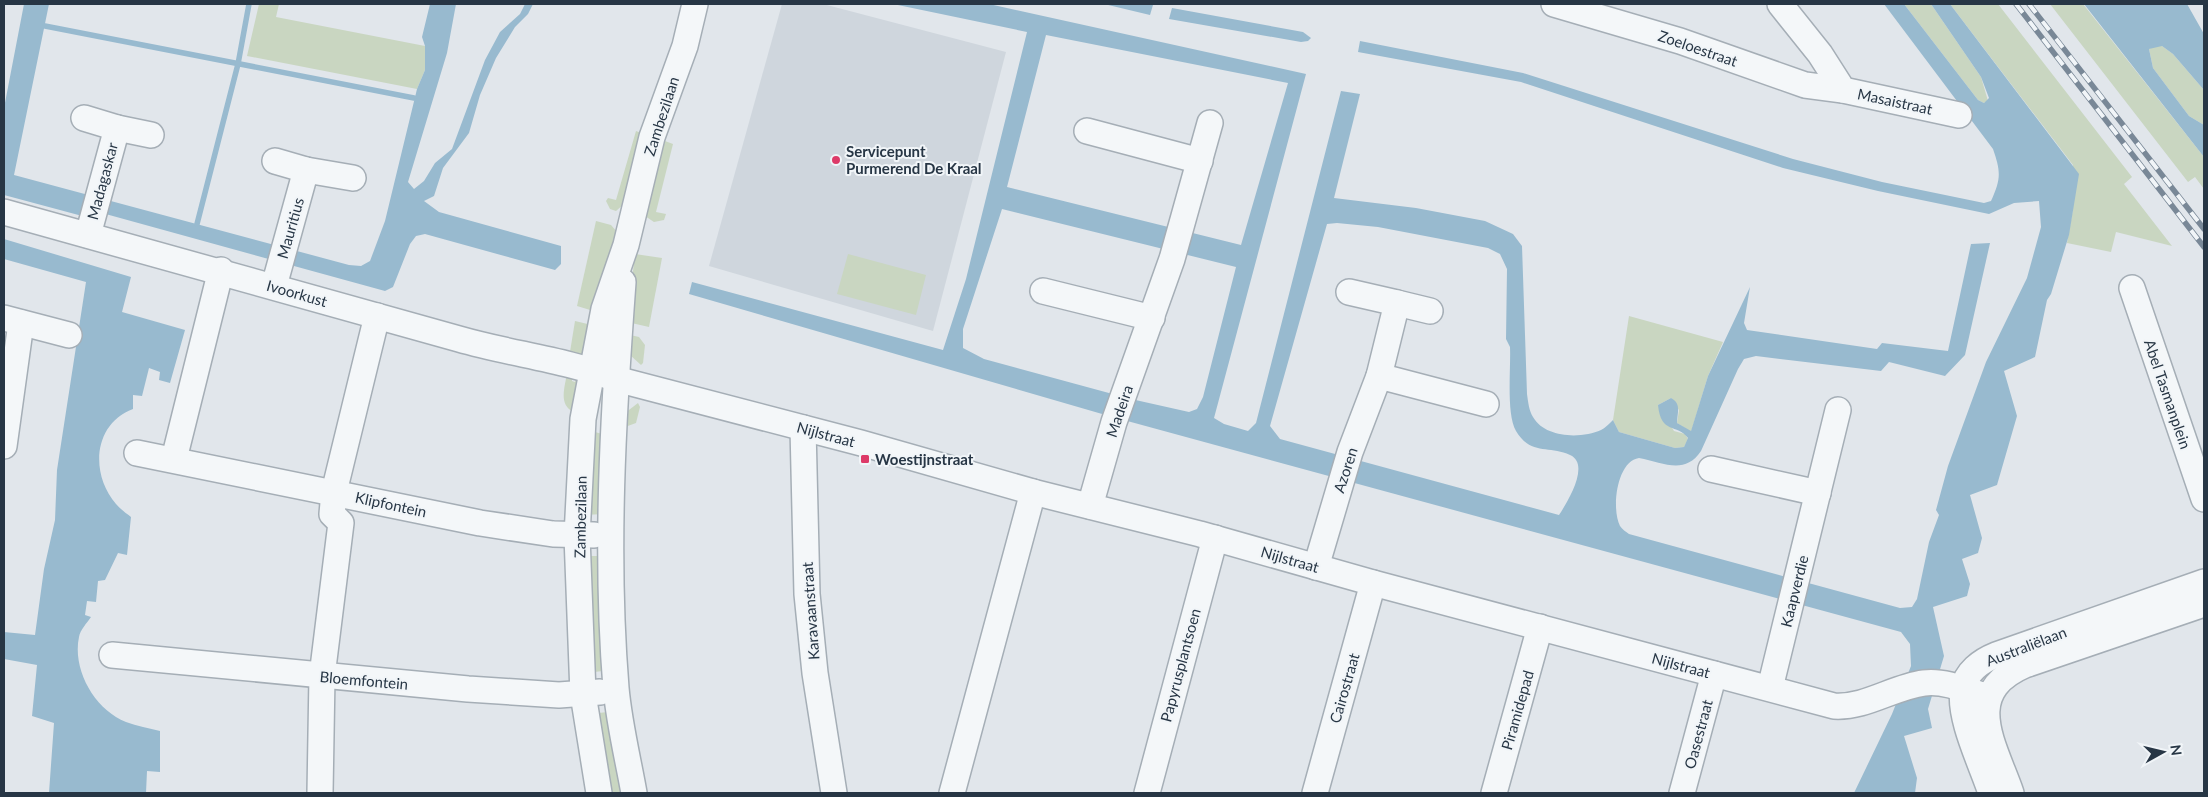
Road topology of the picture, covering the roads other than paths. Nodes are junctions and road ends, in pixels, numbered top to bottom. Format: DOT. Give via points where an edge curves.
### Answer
graph roads {
  1 [pos="695,4"];
  2 [pos="710,4"];
  3 [pos="1554,4"];
  4 [pos="1780,4"];
  5 [pos="684,46"];
  6 [pos="1820,54"];
  7 [pos="1805,86"];
  8 [pos="1843,90"];
  9 [pos="1959,115"];
  10 [pos="84,118"];
  11 [pos="1210,123"];
  12 [pos="117,128"];
  13 [pos="1088,131"];
  14 [pos="151,135"];
  15 [pos="274,161"];
  16 [pos="1200,161"];
  17 [pos="306,170"];
  18 [pos="353,178"];
  19 [pos="4,212"];
  20 [pos="90,229"];
  21 [pos="626,245"];
  22 [pos="221,270"];
  23 [pos="276,279"];
  24 [pos="2132,288"];
  25 [pos="1043,291"];
  26 [pos="1349,292"];
  27 [pos="1397,303"];
  28 [pos="1430,311"];
  29 [pos="377,316"];
  30 [pos="1152,318"];
  31 [pos="12,320"];
  32 [pos="70,335"];
  33 [pos="592,370"];
  34 [pos="1379,376"];
  35 [pos="616,379"];
  36 [pos="1486,404"];
  37 [pos="1838,410"];
  38 [pos="803,428"];
  39 [pos="4,446"];
  40 [pos="137,453"];
  41 [pos="174,459"];
  42 [pos="1711,470"];
  43 [pos="334,492"];
  44 [pos="1033,492"];
  45 [pos="1818,493"];
  46 [pos="2204,499"];
  47 [pos="1090,506"];
  48 [pos="609,535"];
  49 [pos="578,536"];
  50 [pos="1215,538"];
  51 [pos="1316,567"];
  52 [pos="2204,582"];
  53 [pos="1373,583"];
  54 [pos="2204,604"];
  55 [pos="1540,627"];
  56 [pos="112,655"];
  57 [pos="1714,674"];
  58 [pos="322,676"];
  59 [pos="1770,688"];
  60 [pos="616,690"];
  61 [pos="1963,690"];
  62 [pos="584,694"];
  63 [pos="1988,697"];
  64 [pos="1998,786"];
  65 [pos="320,793"];
  66 [pos="599,793"];
  67 [pos="634,793"];
  68 [pos="834,793"];
  69 [pos="952,793"];
  70 [pos="1146,793"];
  71 [pos="1315,793"];
  72 [pos="1494,793"];
  73 [pos="1682,793"];
  1 -- 5 [label="street, Zambezilaan"];
  2 -- 5 [label="street, Zambezilaan"];
  3 -- 7 [label="street, Zoeloestraat" via="1680,40"];
  4 -- 6 [label="street, Masaistraat"];
  5 -- 21 [label="street, Zambezilaan" via="652,137"];
  6 -- 7 [label="street" via="1805,72"];
  6 -- 8 [label="street, Masaistraat"];
  7 -- 8 [label="street, Zoeloestraat"];
  8 -- 9 [label="street, Masaistraat"];
  10 -- 12 [label="street, Madagaskar"];
  11 -- 16 [label="street, Madeira"];
  12 -- 14 [label="street, Madagaskar"];
  12 -- 20 [label="street, Madagaskar"];
  13 -- 16 [label="street"];
  15 -- 17 [label="street"];
  16 -- 30 [label="street, Madeira"];
  17 -- 18 [label="street"];
  17 -- 23 [label="street, Mauritius"];
  19 -- 20 [label="street, Ivoorkust"];
  20 -- 22 [label="street, Ivoorkust"];
  21 -- 33 [label="street, Zambezilaan" via="604,309"];
  21 -- 35 [label="street, Zambezilaan"];
  22 -- 23 [label="street, Ivoorkust"];
  22 -- 41 [label="street"];
  23 -- 29 [label="street, Ivoorkust"];
  24 -- 46 [label="street, Abel Tasmanplein"];
  25 -- 30 [label="street"];
  26 -- 27 [label="street"];
  27 -- 28 [label="street"];
  27 -- 34 [label="street, Azoren"];
  29 -- 33 [label="street, Ivoorkust" via="502,351"];
  29 -- 43 [label="street"];
  30 -- 47 [label="street, Madeira" via="1114,422"];
  31 -- 32 [label="street"];
  31 -- 39 [label="street"];
  33 -- 35 [label="street, Nijlstraat"];
  33 -- 49 [label="street, Zambezilaan" via="583,419"];
  34 -- 36 [label="street"];
  34 -- 51 [label="street, Azoren" via="1340,482"];
  35 -- 38 [label="street, Nijlstraat"];
  35 -- 48 [label="street, Zambezilaan"];
  37 -- 45 [label="street, Kaapverdie"];
  38 -- 44 [label="street, Nijlstraat"];
  38 -- 68 [label="street, Karavaanstraat" via="807,594 815,673"];
  40 -- 41 [label="street, Klipfontein"];
  41 -- 43 [label="street, Klipfontein"];
  42 -- 45 [label="street"];
  43 -- 49 [label="street, Klipfontein" via="480,523"];
  43 -- 58 [label="street" via="332,514 341,523"];
  44 -- 47 [label="street, Nijlstraat"];
  44 -- 69 [label="street"];
  45 -- 59 [label="street, Kaapverdie"];
  47 -- 50 [label="street, Nijlstraat"];
  48 -- 49 [label="street, Klipfontein"];
  48 -- 60 [label="street, Zambezilaan"];
  49 -- 62 [label="street, Zambezilaan"];
  50 -- 51 [label="street, Nijlstraat"];
  50 -- 70 [label="street, Papyrusplantsoen"];
  51 -- 53 [label="street, Nijlstraat"];
  52 -- 61 [label="street, Australiëlaan" via="1996,655 1969,674"];
  53 -- 55 [label="street, Nijlstraat"];
  53 -- 71 [label="street, Cairostraat"];
  54 -- 63 [label="street, Australiëlaan" via="2012,671 1994,685"];
  55 -- 57 [label="street, Nijlstraat"];
  55 -- 72 [label="street, Piramidepad"];
  56 -- 58 [label="street, Bloemfontein"];
  57 -- 59 [label="street, Nijlstraat"];
  57 -- 73 [label="street, Oasestraat"];
  58 -- 62 [label="street, Bloemfontein" via="559,695"];
  58 -- 65 [label="street"];
  59 -- 61 [label="street, Nijlstraat" via="1841,706 1859,704 1924,683"];
  60 -- 62 [label="street, Bloemfontein"];
  60 -- 67 [label="street, Zambezilaan"];
  61 -- 63 [label="street, Nijlstraat"];
  61 -- 64 [label="street" via="1966,720"];
  62 -- 66 [label="street, Zambezilaan"];
  63 -- 64 [label="street" via="1986,713"];
}
